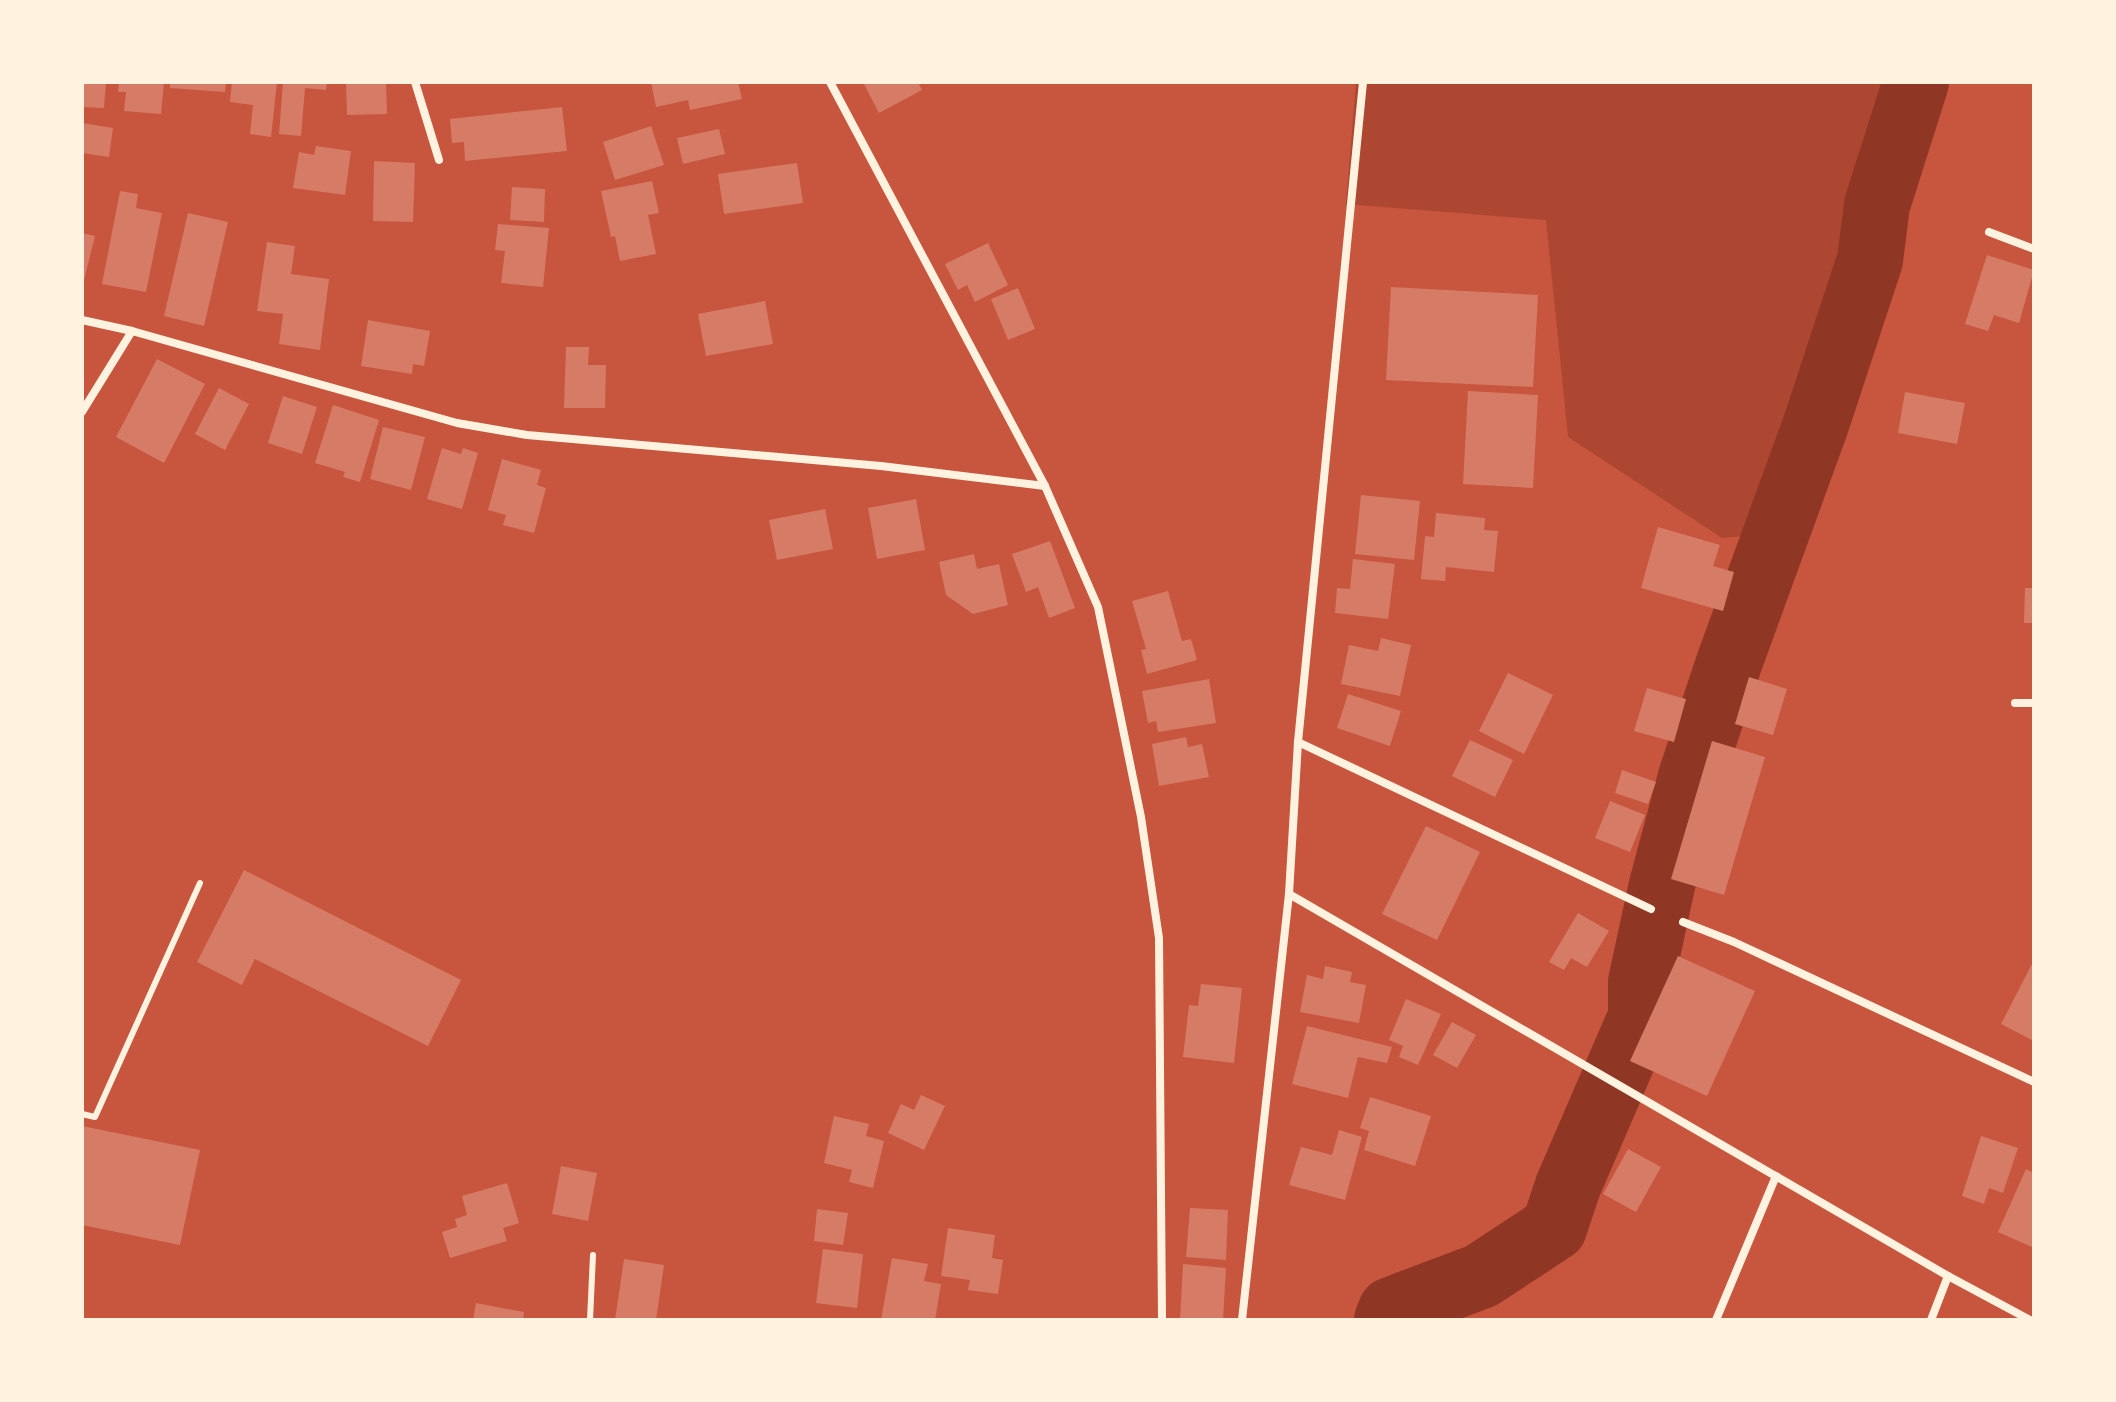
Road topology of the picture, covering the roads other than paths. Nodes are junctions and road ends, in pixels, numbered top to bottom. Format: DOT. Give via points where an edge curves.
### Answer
graph roads {
  1 [pos="415,82"];
  2 [pos="830,82"];
  3 [pos="1363,82"];
  4 [pos="439,160"];
  5 [pos="1989,232"];
  6 [pos="2034,249"];
  7 [pos="82,320"];
  8 [pos="132,331"];
  9 [pos="82,412"];
  10 [pos="1045,486"];
  11 [pos="2015,703"];
  12 [pos="2034,703"];
  13 [pos="1298,742"];
  14 [pos="200,883"];
  15 [pos="1289,894"];
  16 [pos="1651,909"];
  17 [pos="1683,922"];
  18 [pos="2034,1082"];
  19 [pos="82,1114"];
  20 [pos="1776,1176"];
  21 [pos="593,1255"];
  22 [pos="1948,1276"];
  23 [pos="590,1320"];
  24 [pos="1162,1320"];
  25 [pos="1242,1320"];
  26 [pos="1716,1320"];
  27 [pos="1931,1320"];
  28 [pos="2030,1320"];
  1 -- 4 [label="street"];
  2 -- 10 [label="street"];
  3 -- 13 [label="street"];
  5 -- 6 [label="street"];
  7 -- 8 [label="street"];
  8 -- 9 [label="street"];
  8 -- 10 [label="street" via="457,423 527,435"];
  10 -- 24 [label="street" via="1098,607 1141,817 1159,938"];
  11 -- 12 [label="street"];
  13 -- 15 [label="street"];
  13 -- 16 [label="street"];
  14 -- 19 [label="lane" via="95,1117"];
  15 -- 20 [label="street"];
  15 -- 25 [label="street"];
  17 -- 18 [label="street"];
  20 -- 22 [label="street"];
  20 -- 26 [label="street"];
  21 -- 23 [label="lane"];
  22 -- 27 [label="street"];
  22 -- 28 [label="street"];
}
